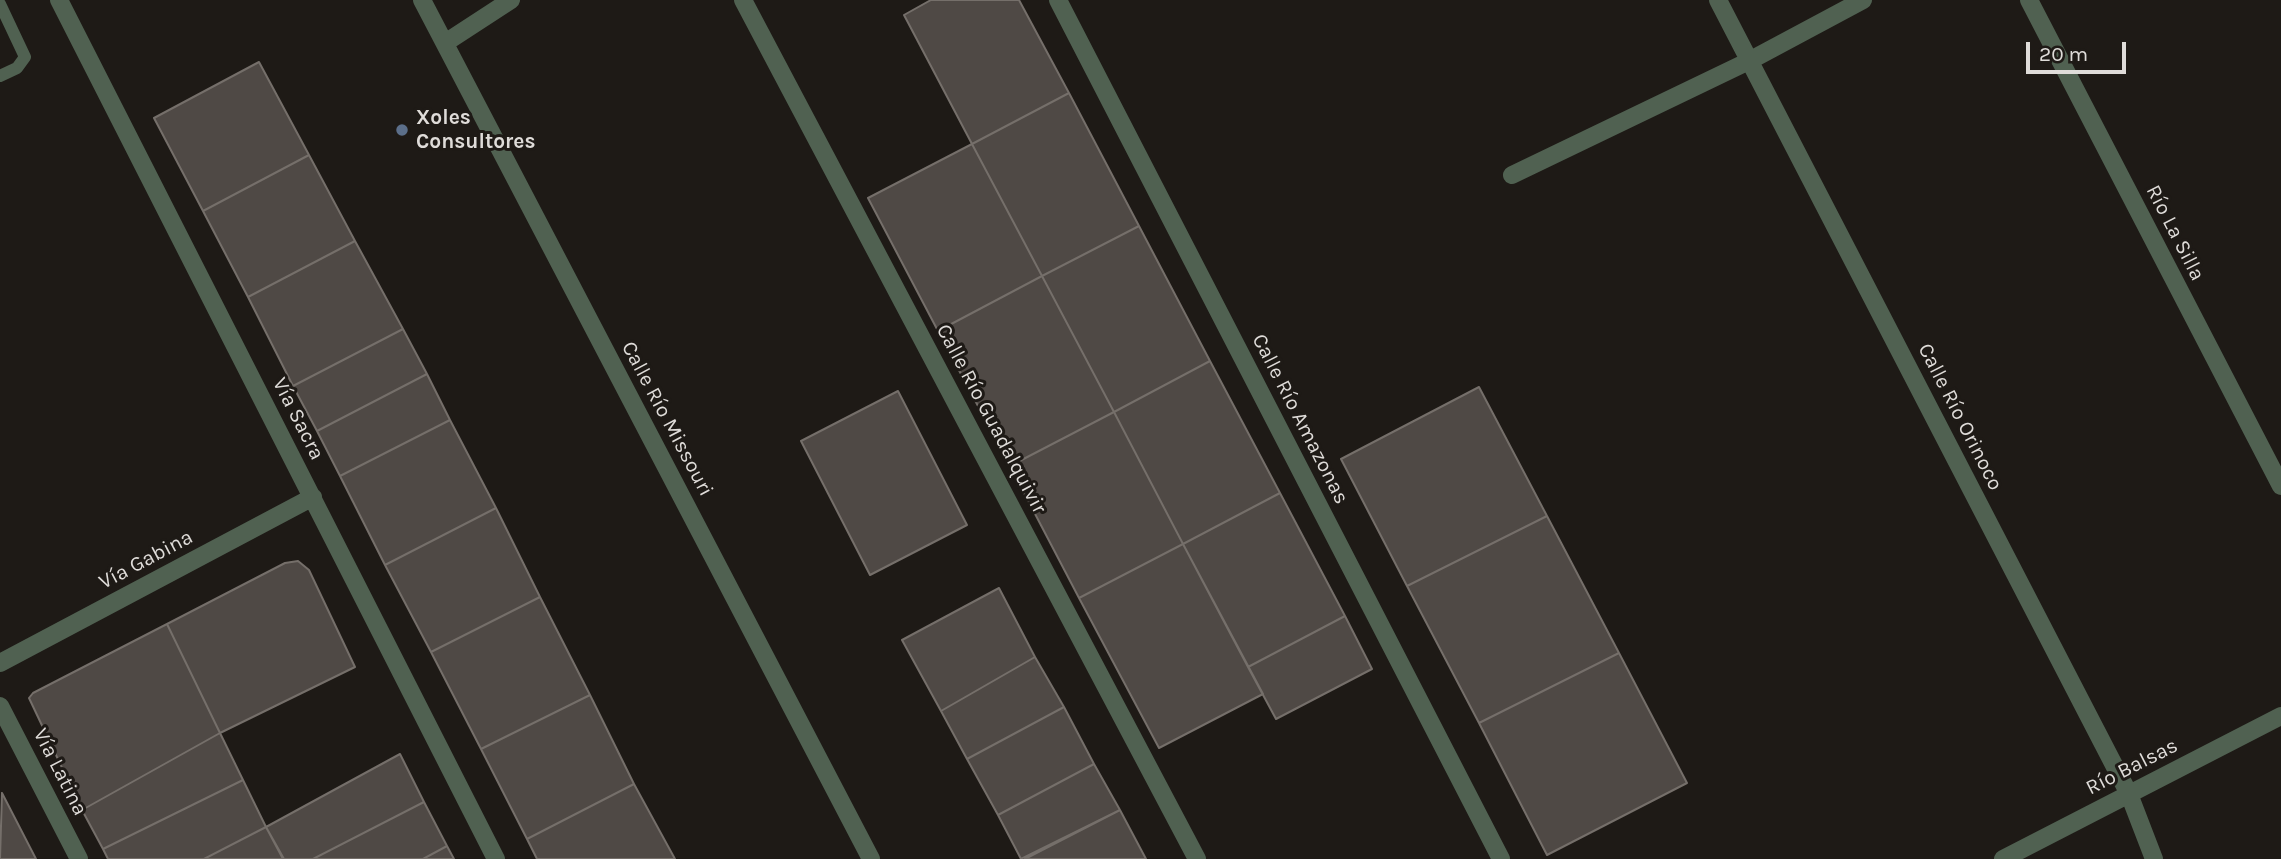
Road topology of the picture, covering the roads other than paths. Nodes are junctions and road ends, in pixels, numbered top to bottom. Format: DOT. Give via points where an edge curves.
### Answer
graph roads {
  1 [pos="59,0"];
  2 [pos="422,0"];
  3 [pos="511,0"];
  4 [pos="743,0"];
  5 [pos="1058,0"];
  6 [pos="1718,0"];
  7 [pos="1863,0"];
  8 [pos="2029,0"];
  9 [pos="0,4"];
  10 [pos="445,43"];
  11 [pos="1749,61"];
  12 [pos="0,76"];
  13 [pos="1512,176"];
  14 [pos="2281,486"];
  15 [pos="313,498"];
  16 [pos="0,663"];
  17 [pos="0,706"];
  18 [pos="2281,716"];
  19 [pos="2129,794"];
  20 [pos="2143,824"];
  21 [pos="79,859"];
  22 [pos="496,859"];
  23 [pos="871,859"];
  24 [pos="1197,859"];
  25 [pos="1502,859"];
  26 [pos="2003,859"];
  27 [pos="2154,859"];
  28 [pos="2167,859"];
  1 -- 15 [label="street, Vía Sacra"];
  2 -- 10 [label="street, Calle Río Missouri"];
  3 -- 10 [label="street"];
  4 -- 24 [label="street, Calle Río Guadalquivir"];
  5 -- 25 [label="street, Calle Río Amazonas"];
  6 -- 11 [label="street, Calle Río Orinoco"];
  7 -- 11 [label="street"];
  8 -- 14 [label="street, Río La Silla"];
  9 -- 12 [label="lane" via="24,57 17,68"];
  10 -- 23 [label="street, Calle Río Missouri"];
  11 -- 13 [label="street"];
  11 -- 19 [label="street, Calle Río Orinoco"];
  15 -- 16 [label="street, Vía Gabina"];
  15 -- 22 [label="street, Vía Sacra"];
  17 -- 21 [label="street, Vía Latina"];
  18 -- 19 [label="street, Río Balsas"];
  19 -- 20 [label="street, Calle Río Orinoco"];
  19 -- 26 [label="street, Río Balsas"];
  20 -- 27 [label="street, Calle Río Orinoco"];
  20 -- 28 [label="street"];
}
